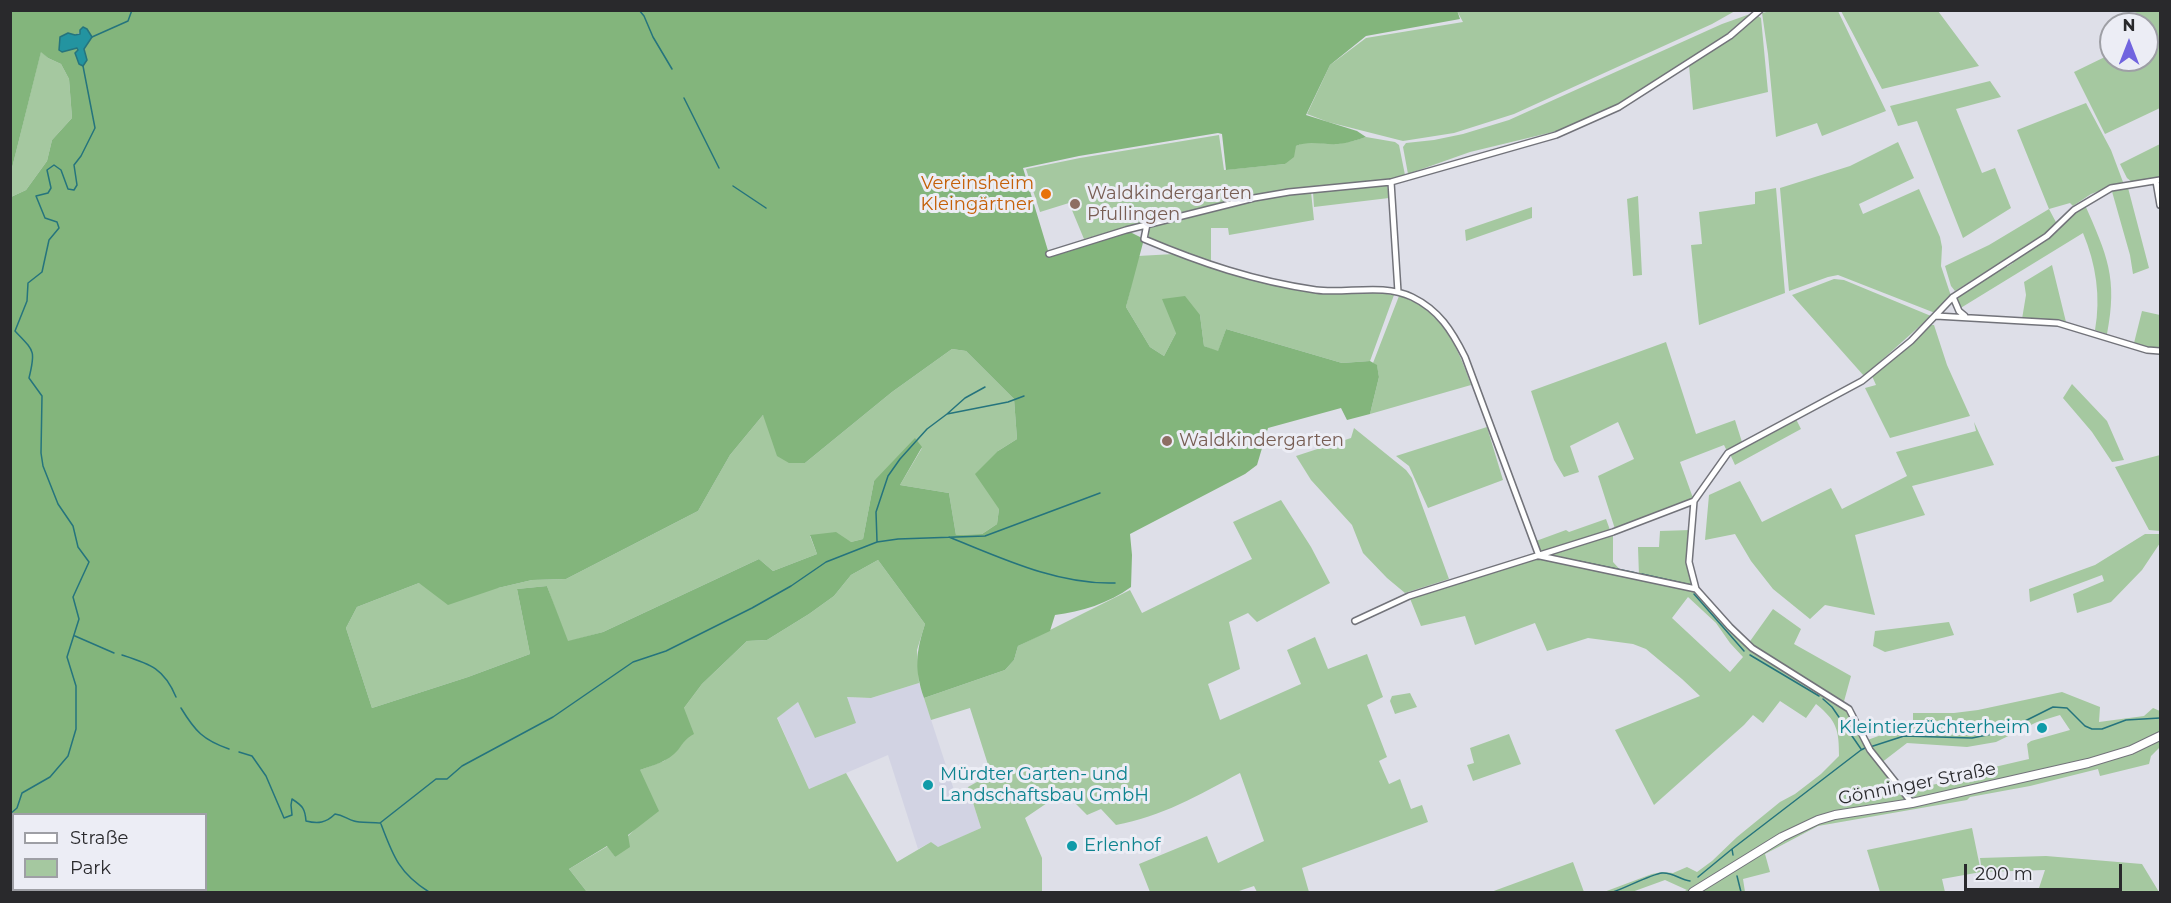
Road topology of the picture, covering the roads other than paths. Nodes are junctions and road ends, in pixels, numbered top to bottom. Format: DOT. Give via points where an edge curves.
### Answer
graph roads {
  1 [pos="1760,10"];
  2 [pos="2158,181"];
  3 [pos="1391,182"];
  4 [pos="2160,205"];
  5 [pos="1147,224"];
  6 [pos="1049,254"];
  7 [pos="1398,292"];
  8 [pos="1953,297"];
  9 [pos="1936,316"];
  10 [pos="1965,316"];
  11 [pos="2160,351"];
  12 [pos="1694,501"];
  13 [pos="1539,556"];
  14 [pos="1696,589"];
  15 [pos="1355,621"];
  16 [pos="2160,736"];
  17 [pos="1912,802"];
  18 [pos="1693,892"];
  1 -- 3 [label="street" via="1730,36 1591,121 1556,135"];
  2 -- 4 [label="street"];
  2 -- 8 [label="street" via="2127,184 2098,194 2047,236"];
  3 -- 5 [label="street" via="1254,198"];
  3 -- 7 [label="street"];
  5 -- 6 [label="street"];
  5 -- 7 [label="street" via="1144,239 1236,274 1318,290"];
  7 -- 13 [label="street" via="1438,314 1453,332"];
  8 -- 9 [label="street"];
  8 -- 10 [label="street"];
  9 -- 10 [label="street"];
  9 -- 12 [label="street" via="1862,381 1728,453"];
  10 -- 11 [label="street" via="2058,323"];
  12 -- 13 [label="street"];
  12 -- 14 [label="street" via="1689,562"];
  13 -- 14 [label="street"];
  13 -- 15 [label="street" via="1409,596"];
  14 -- 17 [label="street" via="1752,648 1849,709 1870,750"];
  16 -- 17 [label="street, Gönninger Straße" via="2112,757"];
  17 -- 18 [label="street, Gönninger Straße" via="1835,815 1802,826"];
}
